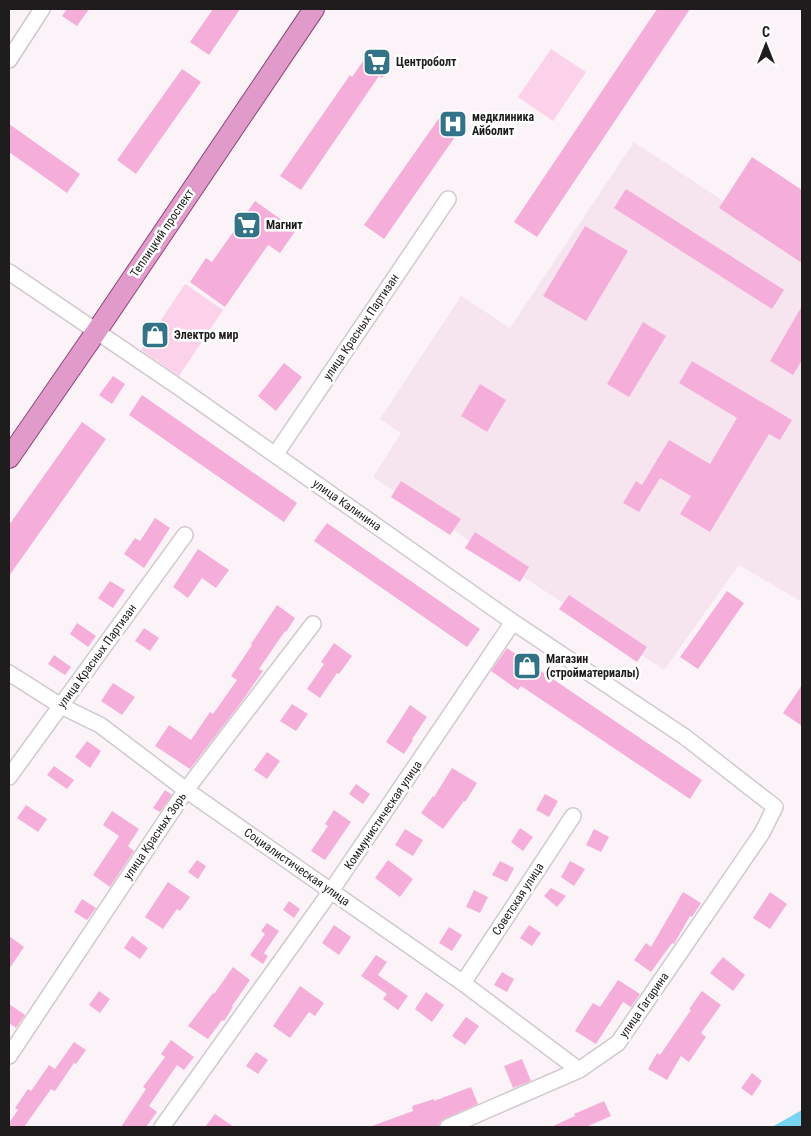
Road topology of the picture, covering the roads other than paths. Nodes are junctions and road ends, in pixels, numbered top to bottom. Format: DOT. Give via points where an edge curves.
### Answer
graph roads {
  1 [pos="42,9"];
  2 [pos="314,9"];
  3 [pos="9,60"];
  4 [pos="448,199"];
  5 [pos="9,272"];
  6 [pos="96,332"];
  7 [pos="275,455"];
  8 [pos="9,458"];
  9 [pos="185,535"];
  10 [pos="513,622"];
  11 [pos="313,624"];
  12 [pos="9,674"];
  13 [pos="61,706"];
  14 [pos="9,777"];
  15 [pos="186,790"];
  16 [pos="775,807"];
  17 [pos="573,816"];
  18 [pos="331,891"];
  19 [pos="463,982"];
  20 [pos="9,1056"];
  21 [pos="579,1070"];
  22 [pos="162,1127"];
  23 [pos="448,1127"];
  1 -- 3 [label="street"];
  2 -- 6 [label="main road, Теплицкий проспект"];
  4 -- 7 [label="street, улица Красных Партизан"];
  5 -- 6 [label="street, улица Калинина"];
  6 -- 7 [label="street, улица Калинина"];
  6 -- 8 [label="main road, Теплицкий проспект"];
  7 -- 10 [label="street, улица Калинина"];
  9 -- 13 [label="street, улица Красных Партизан"];
  10 -- 16 [label="street, улица Калинина" via="685,737"];
  10 -- 18 [label="street, Коммунистическая улица"];
  11 -- 15 [label="street, улица Красных Зорь"];
  12 -- 13 [label="street, Социалистическая улица"];
  13 -- 14 [label="street, улица Красных Партизан"];
  13 -- 15 [label="street, Социалистическая улица" via="100,725"];
  15 -- 18 [label="street, Социалистическая улица"];
  15 -- 20 [label="street, улица Красных Зорь"];
  16 -- 21 [label="street, улица Гагарина" via="762,833 618,1042"];
  17 -- 19 [label="street, Советская улица"];
  18 -- 19 [label="street, Социалистическая улица"];
  18 -- 22 [label="street, Коммунистическая улица"];
  19 -- 21 [label="street, Социалистическая улица"];
  21 -- 23 [label="street, улица Гагарина"];
}
